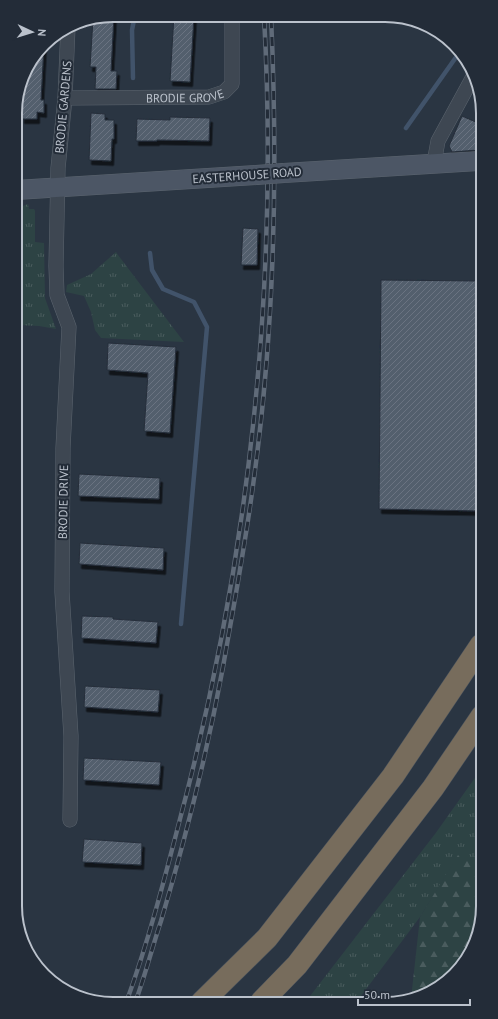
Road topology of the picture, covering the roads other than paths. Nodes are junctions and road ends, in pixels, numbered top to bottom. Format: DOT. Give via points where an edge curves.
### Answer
graph roads {
  1 [pos="232,22"];
  2 [pos="68,34"];
  3 [pos="470,82"];
  4 [pos="65,98"];
  5 [pos="476,161"];
  6 [pos="434,163"];
  7 [pos="57,187"];
  8 [pos="22,190"];
  9 [pos="476,652"];
  10 [pos="476,725"];
  11 [pos="70,820"];
  12 [pos="207,997"];
  13 [pos="266,997"];
  1 -- 4 [label="street, BRODIE GROVE" via="232,84 224,92 209,97"];
  2 -- 4 [label="street, BRODIE GARDENS"];
  3 -- 6 [label="street" via="438,141"];
  4 -- 7 [label="street, BRODIE GARDENS"];
  5 -- 6 [label="street, EASTERHOUSE ROAD"];
  6 -- 7 [label="street, EASTERHOUSE ROAD, bridge"];
  7 -- 8 [label="street, EASTERHOUSE ROAD"];
  7 -- 11 [label="street, BRODIE DRIVE" via="57,295 69,326 62,592 71,736"];
  9 -- 12 [label="highway" via="393,776 267,938"];
  10 -- 13 [label="highway" via="433,788 297,965"];
}
